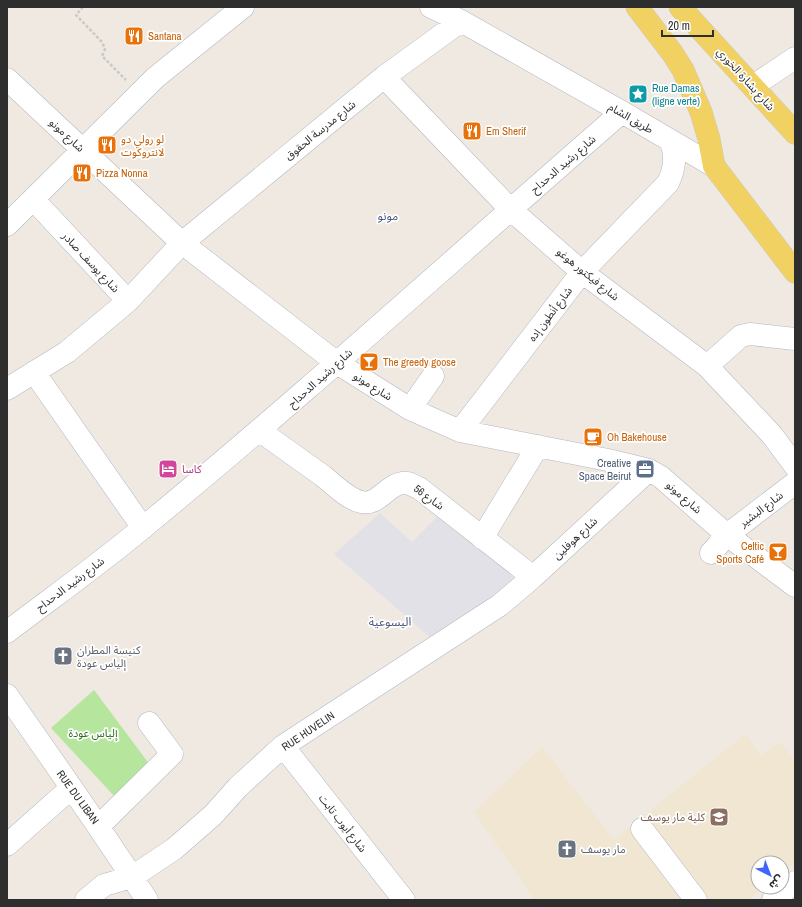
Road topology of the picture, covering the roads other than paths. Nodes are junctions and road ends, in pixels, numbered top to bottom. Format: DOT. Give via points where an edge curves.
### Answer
graph roads {
  1 [pos="243,7"];
  2 [pos="431,7"];
  3 [pos="637,7"];
  4 [pos="680,7"];
  5 [pos="461,21"];
  6 [pos="795,58"];
  7 [pos="384,77"];
  8 [pos="7,79"];
  9 [pos="754,86"];
  10 [pos="622,112"];
  11 [pos="795,133"];
  12 [pos="672,141"];
  13 [pos="83,150"];
  14 [pos="714,166"];
  15 [pos="33,199"];
  16 [pos="510,209"];
  17 [pos="7,224"];
  18 [pos="182,243"];
  19 [pos="582,272"];
  20 [pos="795,272"];
  21 [pos="128,301"];
  22 [pos="795,340"];
  23 [pos="337,363"];
  24 [pos="707,366"];
  25 [pos="34,372"];
  26 [pos="433,376"];
  27 [pos="7,389"];
  28 [pos="410,409"];
  29 [pos="260,431"];
  30 [pos="460,431"];
  31 [pos="538,446"];
  32 [pos="795,466"];
  33 [pos="649,470"];
  34 [pos="795,483"];
  35 [pos="143,528"];
  36 [pos="727,535"];
  37 [pos="482,538"];
  38 [pos="711,553"];
  39 [pos="532,577"];
  40 [pos="795,586"];
  41 [pos="500,605"];
  42 [pos="7,632"];
  43 [pos="7,695"];
  44 [pos="149,723"];
  45 [pos="283,746"];
  46 [pos="71,788"];
  47 [pos="99,826"];
  48 [pos="642,829"];
  49 [pos="7,845"];
  50 [pos="132,877"];
  51 [pos="795,882"];
  52 [pos="86,900"];
  53 [pos="148,900"];
  54 [pos="404,900"];
  55 [pos="696,900"];
  56 [pos="774,900"];
  1 -- 13 [label="street" via="155,78"];
  2 -- 5 [label="street, طريق الشام"];
  3 -- 14 [label="main road" via="686,75 702,112"];
  4 -- 9 [label="main road, شارع بشارة الخوري"];
  5 -- 7 [label="street, شارع مدرسة الحقوق"];
  5 -- 10 [label="street, طريق الشام"];
  6 -- 9 [label="street"];
  7 -- 16 [label="street, شارع فيكتور هوغو"];
  7 -- 18 [label="street, شارع مدرسة الحقوق"];
  8 -- 13 [label="street, شارع مونو"];
  9 -- 11 [label="main road, شارع بشارة الخوري"];
  10 -- 12 [label="street, طريق الشام"];
  10 -- 16 [label="street, شارع رشيد الدحداح"];
  12 -- 14 [label="street, طريق الشام"];
  12 -- 19 [label="street, شارع أنطون إده" via="675,163 668,183"];
  13 -- 15 [label="street"];
  13 -- 18 [label="street, شارع مونو"];
  14 -- 20 [label="main road, طريق الشام"];
  15 -- 17 [label="street"];
  15 -- 21 [label="street, شارع يوسف صادر"];
  16 -- 19 [label="street, شارع فيكتور هوغو"];
  16 -- 23 [label="street, شارع رشيد الدحداح"];
  18 -- 21 [label="street, شارع يوسف صادر"];
  18 -- 23 [label="street, شارع مونو"];
  19 -- 24 [label="street, شارع فيكتور هوغو"];
  19 -- 30 [label="street, شارع أنطون إده"];
  21 -- 25 [label="street" via="67,352"];
  22 -- 24 [label="street" via="750,334 742,336"];
  23 -- 28 [label="street, شارع مونو"];
  23 -- 29 [label="street, شارع رشيد الدحداح"];
  24 -- 32 [label="street, شارع فيكتور هوغو" via="772,435"];
  25 -- 27 [label="street"];
  25 -- 35 [label="street"];
  26 -- 28 [label="street"];
  28 -- 30 [label="street, شارع مونو"];
  29 -- 35 [label="street, شارع رشيد الدحداح"];
  29 -- 37 [label="street, شارع 56" via="356,500 366,503 394,486 409,483 419,488"];
  30 -- 31 [label="street, شارع مونو"];
  31 -- 33 [label="street, شارع مونو"];
  31 -- 37 [label="street"];
  33 -- 36 [label="street, شارع مونو" via="661,477"];
  33 -- 39 [label="street, شارع هوفلين"];
  34 -- 36 [label="street, شارع البشير"];
  35 -- 42 [label="street, شارع رشيد الدحداح"];
  36 -- 38 [label="street, شارع البشير"];
  36 -- 40 [label="street, شارع مونو"];
  37 -- 39 [label="street, شارع 56"];
  39 -- 41 [label="street, شارع هوفلين"];
  41 -- 45 [label="street, RUE HUVELIN"];
  43 -- 46 [label="street, RUE DU LIBAN"];
  44 -- 47 [label="street" via="172,754"];
  45 -- 50 [label="street, RUE HUVELIN" via="238,787 213,815 174,849"];
  45 -- 54 [label="street, شارع أيوب تابت"];
  46 -- 47 [label="street, RUE DU LIBAN"];
  46 -- 49 [label="street"];
  47 -- 50 [label="street, RUE DU LIBAN"];
  48 -- 55 [label="street"];
  50 -- 52 [label="street, RUE HUVELIN" via="104,885"];
  50 -- 53 [label="street, RUE DU LIBAN"];
  51 -- 56 [label="street"];
}
